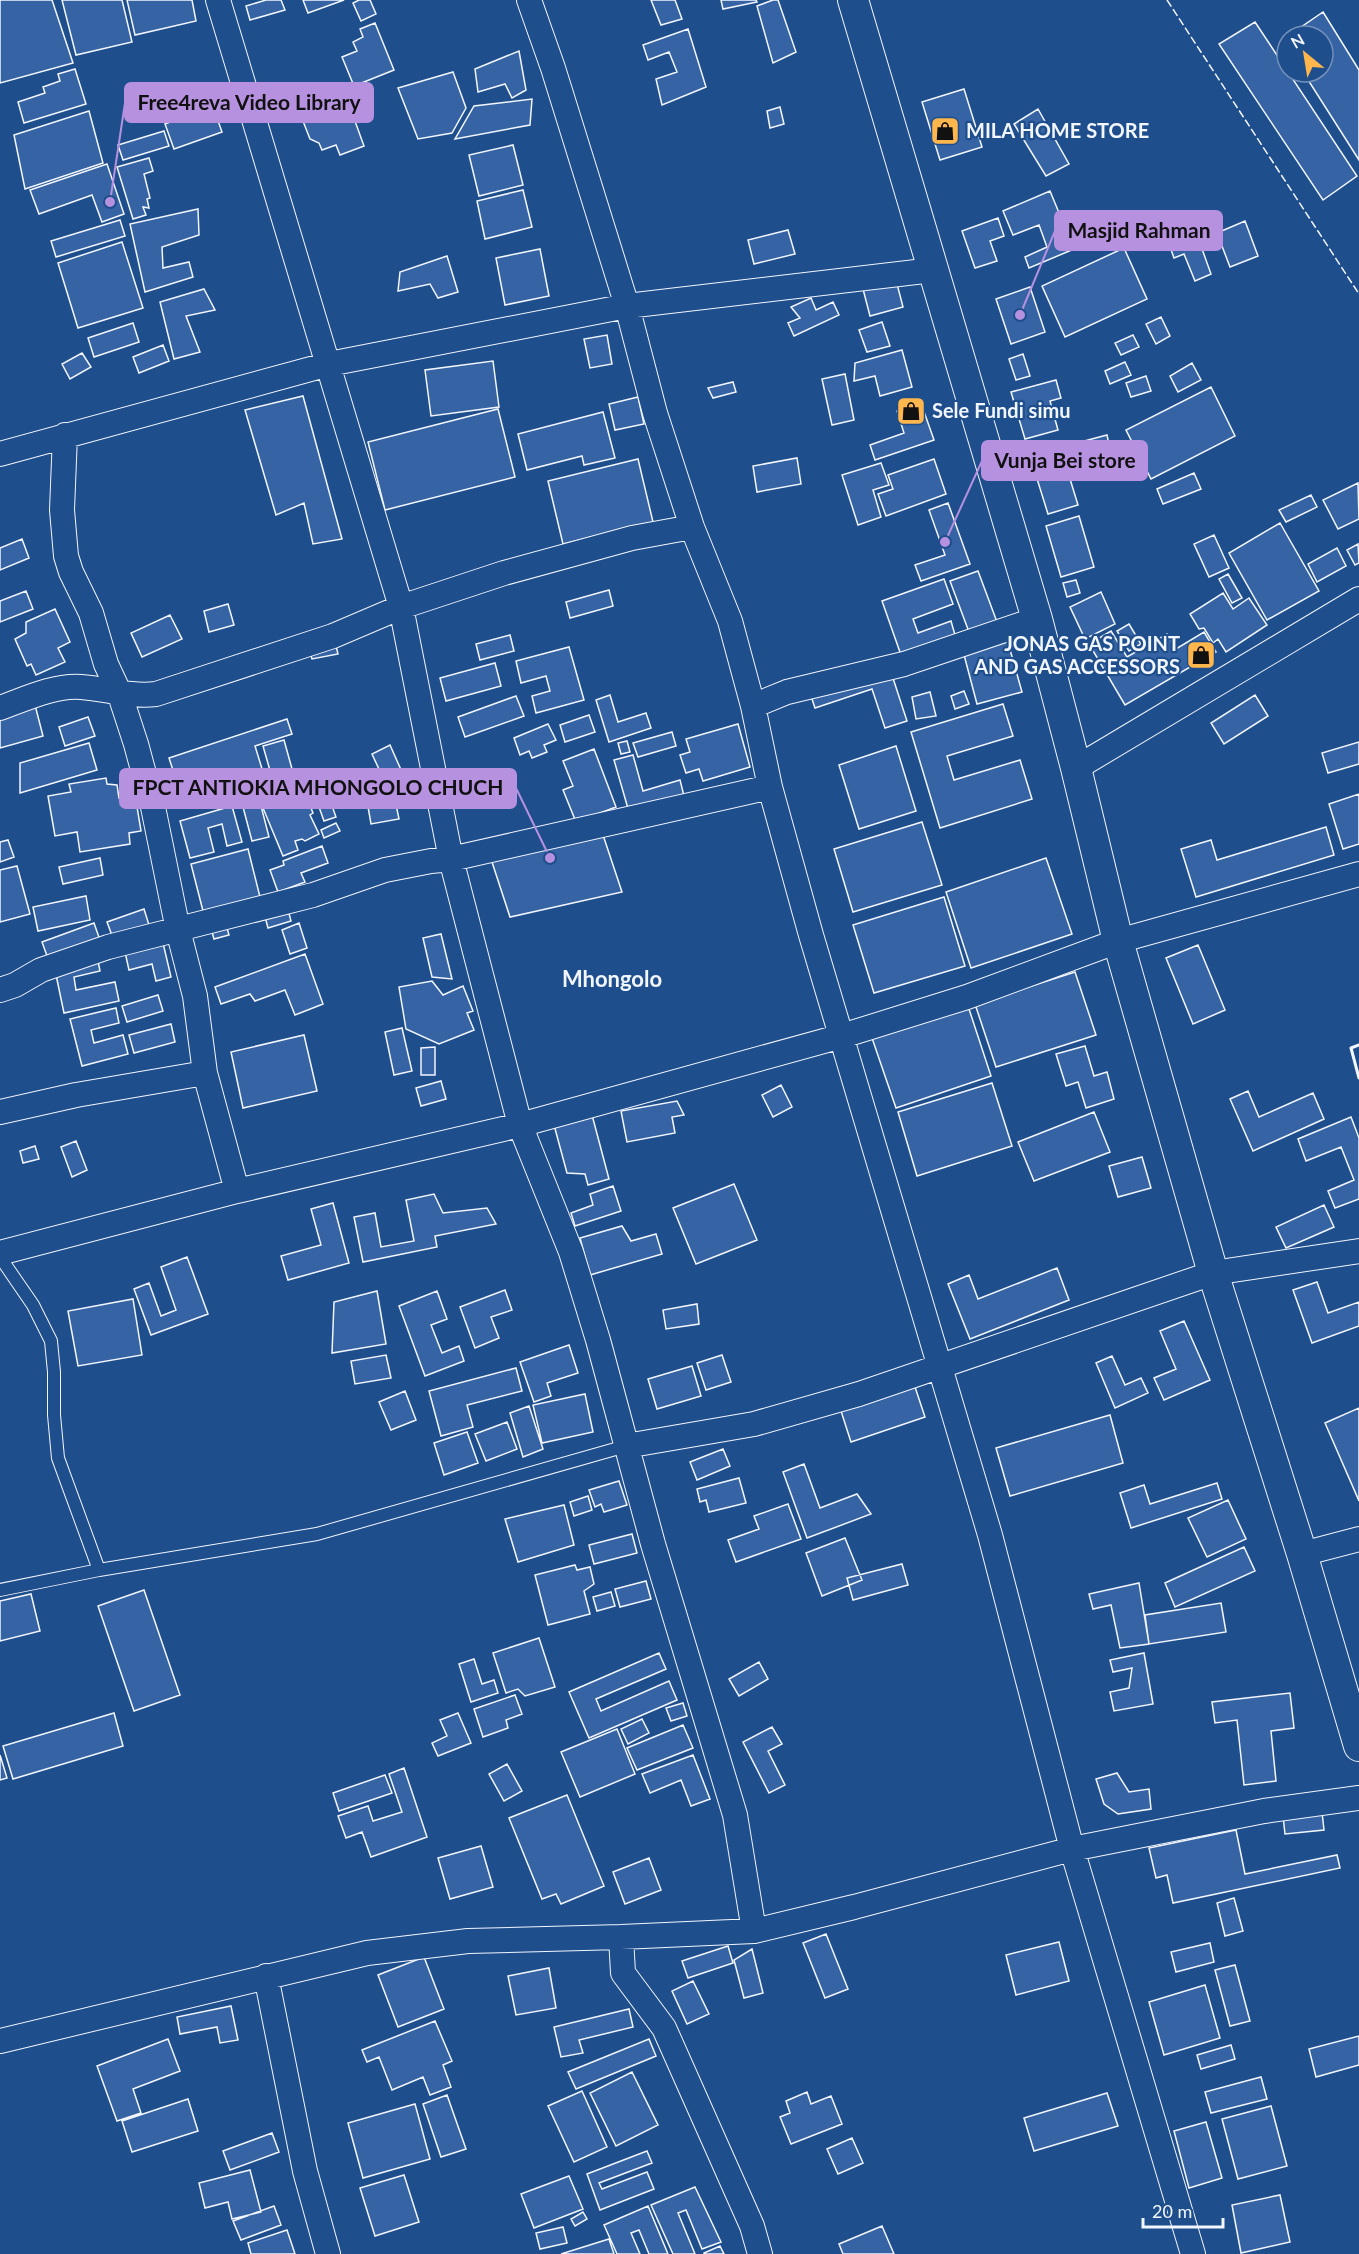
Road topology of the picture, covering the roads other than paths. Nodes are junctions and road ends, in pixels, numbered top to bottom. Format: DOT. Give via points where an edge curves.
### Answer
graph roads {
  1 [pos="218,0"];
  2 [pos="529,0"];
  3 [pos="853,0"];
  4 [pos="933,270"];
  5 [pos="627,306"];
  6 [pos="329,364"];
  7 [pos="65,435"];
  8 [pos="0,454"];
  9 [pos="692,527"];
  10 [pos="1359,599"];
  11 [pos="401,607"];
  12 [pos="1037,619"];
  13 [pos="119,692"];
  14 [pos="753,706"];
  15 [pos="0,708"];
  16 [pos="1076,768"];
  17 [pos="770,787"];
  18 [pos="451,859"];
  19 [pos="1359,874"];
  20 [pos="178,930"];
  21 [pos="1118,941"];
  22 [pos="0,990"];
  23 [pos="842,1036"];
  24 [pos="205,1073"];
  25 [pos="0,1112"];
  26 [pos="520,1125"];
  27 [pos="237,1191"];
  28 [pos="1359,1251"];
  29 [pos="0,1255"];
  30 [pos="1213,1273"];
  31 [pos="938,1366"];
  32 [pos="626,1446"];
  33 [pos="1359,1539"];
  34 [pos="1302,1554"];
  35 [pos="99,1570"];
  36 [pos="0,1590"];
  37 [pos="1359,1746"];
  38 [pos="1359,1798"];
  39 [pos="1072,1849"];
  40 [pos="754,1931"];
  41 [pos="621,1937"];
  42 [pos="266,1976"];
  43 [pos="0,2041"];
  44 [pos="328,2254"];
  45 [pos="760,2254"];
  46 [pos="1193,2254"];
  1 -- 6 [label="street"];
  2 -- 5 [label="street"];
  3 -- 4 [label="street"];
  4 -- 5 [label="street"];
  4 -- 12 [label="street"];
  5 -- 6 [label="street"];
  5 -- 9 [label="street" via="655,413"];
  6 -- 7 [label="street"];
  6 -- 11 [label="street"];
  7 -- 8 [label="street"];
  7 -- 13 [label="street" via="62,510 66,556"];
  9 -- 11 [label="street" via="632,538 504,573"];
  9 -- 14 [label="street" via="730,621"];
  10 -- 16 [label="street"];
  11 -- 13 [label="street" via="333,636 156,694"];
  11 -- 18 [label="street"];
  12 -- 14 [label="street" via="904,664 787,692"];
  12 -- 16 [label="street"];
  13 -- 15 [label="street" via="79,687 48,692"];
  13 -- 20 [label="street" via="153,807"];
  14 -- 17 [label="street"];
  16 -- 21 [label="street"];
  17 -- 18 [label="street"];
  17 -- 23 [label="street"];
  18 -- 20 [label="street" via="385,870 313,895"];
  18 -- 26 [label="street"];
  19 -- 21 [label="street"];
  20 -- 22 [label="street" via="72,959"];
  20 -- 24 [label="street" via="195,996"];
  21 -- 23 [label="street" via="967,997"];
  21 -- 30 [label="street"];
  23 -- 26 [label="street"];
  23 -- 31 [label="street"];
  24 -- 25 [label="street"];
  24 -- 27 [label="street"];
  26 -- 27 [label="street"];
  26 -- 32 [label="street" via="571,1252"];
  27 -- 29 [label="street"];
  28 -- 30 [label="street"];
  29 -- 35 [label="lane" via="51,1341 58,1458"];
  30 -- 31 [label="street"];
  30 -- 34 [label="street"];
  31 -- 32 [label="street" via="754,1424"];
  31 -- 39 [label="street" via="990,1535"];
  32 -- 35 [label="lane" via="317,1534"];
  32 -- 40 [label="street" via="735,1815"];
  33 -- 34 [label="street"];
  34 -- 37 [label="street"];
  35 -- 36 [label="lane"];
  38 -- 39 [label="street" via="1264,1811"];
  39 -- 40 [label="street"];
  39 -- 46 [label="street"];
  40 -- 41 [label="street"];
  41 -- 42 [label="street" via="468,1941 367,1953"];
  41 -- 45 [label="street" via="623,1972 664,2028 752,2226"];
  42 -- 43 [label="street"];
  42 -- 44 [label="street" via="305,2170"];
}
